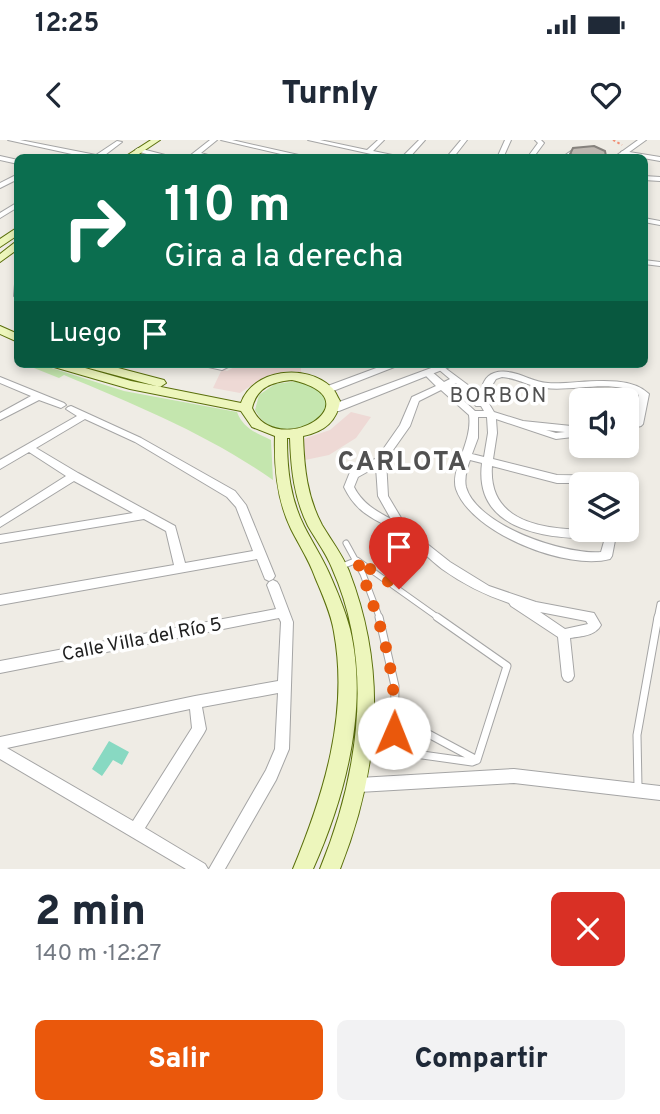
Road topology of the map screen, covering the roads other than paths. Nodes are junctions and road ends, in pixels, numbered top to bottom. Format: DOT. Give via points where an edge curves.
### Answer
graph roads {
  1 [pos="11,140"];
  2 [pos="109,140"];
  3 [pos="146,140"];
  4 [pos="156,140"];
  5 [pos="214,140"];
  6 [pos="224,140"];
  7 [pos="311,140"];
  8 [pos="381,140"];
  9 [pos="422,140"];
  10 [pos="464,140"];
  11 [pos="538,140"];
  12 [pos="584,140"];
  13 [pos="643,140"];
  14 [pos="337,142"];
  15 [pos="369,151"];
  16 [pos="82,154"];
  17 [pos="102,154"];
  18 [pos="123,154"];
  19 [pos="142,154"];
  20 [pos="194,154"];
  21 [pos="290,154"];
  22 [pos="384,154"];
  23 [pos="407,154"];
  24 [pos="452,154"];
  25 [pos="533,154"];
  26 [pos="568,154"];
  27 [pos="575,154"];
  28 [pos="596,154"];
  29 [pos="624,154"];
  30 [pos="14,235"];
  31 [pos="1,252"];
  32 [pos="72,368"];
  33 [pos="104,368"];
  34 [pos="386,368"];
  35 [pos="436,368"];
  36 [pos="0,380"];
  37 [pos="456,380"];
  38 [pos="443,385"];
  39 [pos="651,385"];
  40 [pos="634,388"];
  41 [pos="329,389"];
  42 [pos="639,389"];
  43 [pos="39,396"];
  44 [pos="483,403"];
  45 [pos="246,404"];
  46 [pos="335,408"];
  47 [pos="471,411"];
  48 [pos="491,414"];
  49 [pos="85,415"];
  50 [pos="0,417"];
  51 [pos="639,419"];
  52 [pos="288,434"];
  53 [pos="569,435"];
  54 [pos="29,448"];
  55 [pos="467,456"];
  56 [pos="382,460"];
  57 [pos="488,460"];
  58 [pos="0,465"];
  59 [pos="74,476"];
  60 [pos="569,480"];
  61 [pos="146,515"];
  62 [pos="0,523"];
  63 [pos="519,523"];
  64 [pos="403,530"];
  65 [pos="569,534"];
  66 [pos="514,535"];
  67 [pos="0,539"];
  68 [pos="609,542"];
  69 [pos="346,543"];
  70 [pos="260,554"];
  71 [pos="357,560"];
  72 [pos="339,568"];
  73 [pos="181,569"];
  74 [pos="0,600"];
  75 [pos="515,603"];
  76 [pos="660,604"];
  77 [pos="284,612"];
  78 [pos="564,634"];
  79 [pos="0,667"];
  80 [pos="568,676"];
  81 [pos="285,686"];
  82 [pos="195,702"];
  83 [pos="395,716"];
  84 [pos="0,743"];
  85 [pos="362,748"];
  86 [pos="0,751"];
  87 [pos="394,751"];
  88 [pos="477,760"];
  89 [pos="359,785"];
  90 [pos="638,790"];
  91 [pos="660,793"];
  92 [pos="136,829"];
  93 [pos="200,869"];
  94 [pos="218,869"];
  95 [pos="303,869"];
  96 [pos="330,869"];
  1 -- 16 [label="street"];
  2 -- 17 [label="street" via="119,143"];
  3 -- 18 [label="main road"];
  4 -- 19 [label="main road"];
  5 -- 20 [label="street"];
  6 -- 21 [label="street"];
  7 -- 14 [label="street"];
  8 -- 15 [label="street"];
  9 -- 23 [label="street"];
  10 -- 24 [label="street"];
  11 -- 25 [label="street" via="541,143"];
  12 -- 26 [label="street"];
  13 -- 29 [label="street"];
  14 -- 15 [label="street"];
  15 -- 22 [label="street"];
  27 -- 28 [label="street"];
  30 -- 31 [label="main road"];
  32 -- 45 [label="main road" via="139,388"];
  33 -- 45 [label="main road"];
  34 -- 41 [label="street"];
  35 -- 37 [label="street"];
  35 -- 38 [label="street"];
  35 -- 46 [label="street"];
  36 -- 43 [label="street"];
  37 -- 38 [label="street"];
  37 -- 44 [label="street"];
  38 -- 47 [label="street"];
  38 -- 56 [label="street" via="415,399 405,426"];
  39 -- 42 [label="street"];
  40 -- 44 [label="street" via="534,385 503,374 487,385"];
  41 -- 45 [label="main road" via="292,376 263,382"];
  41 -- 46 [label="main road"];
  42 -- 51 [label="street" via="644,394"];
  43 -- 49 [label="street"];
  43 -- 50 [label="street"];
  44 -- 47 [label="street"];
  44 -- 48 [label="street"];
  45 -- 52 [label="main road" via="257,425"];
  46 -- 52 [label="main road" via="322,425"];
  47 -- 48 [label="street"];
  47 -- 55 [label="street" via="474,430"];
  48 -- 53 [label="street" via="548,435"];
  48 -- 57 [label="street"];
  49 -- 54 [label="street"];
  49 -- 70 [label="street" via="231,494 241,505"];
  52 -- 72 [label="main road" via="310,517"];
  52 -- 95 [label="main road" via="279,472 294,520 321,572 342,630 348,681 336,780"];
  54 -- 58 [label="street"];
  54 -- 59 [label="street"];
  55 -- 57 [label="street"];
  55 -- 66 [label="street" via="462,489 476,509"];
  56 -- 64 [label="street" via="383,496"];
  56 -- 64 [label="street" via="354,475 349,487 369,513"];
  57 -- 60 [label="street"];
  57 -- 63 [label="street" via="487,485 494,502"];
  59 -- 61 [label="street"];
  59 -- 62 [label="street"];
  61 -- 67 [label="street"];
  61 -- 73 [label="street" via="173,531"];
  63 -- 65 [label="street"];
  63 -- 66 [label="street"];
  64 -- 75 [label="street" via="453,571"];
  66 -- 68 [label="street" via="564,552 603,557"];
  69 -- 71 [label="lane"];
  70 -- 73 [label="street"];
  70 -- 77 [label="street"];
  71 -- 72 [label="lane"];
  71 -- 83 [label="lane" via="388,649"];
  71 -- 88 [label="lane" via="506,664"];
  72 -- 85 [label="main road" via="361,629 366,686"];
  73 -- 74 [label="street"];
  75 -- 78 [label="street"];
  75 -- 78 [label="street" via="590,617 595,622 592,629"];
  76 -- 90 [label="lane" via="637,735"];
  77 -- 79 [label="street, Calle Villa del Río 5"];
  77 -- 81 [label="street" via="288,622"];
  78 -- 80 [label="street"];
  81 -- 82 [label="street"];
  81 -- 94 [label="street" via="282,749"];
  82 -- 84 [label="street"];
  82 -- 92 [label="street" via="199,729"];
  83 -- 87 [label="lane"];
  83 -- 88 [label="lane"];
  85 -- 87 [label="lane"];
  85 -- 89 [label="main road"];
  86 -- 92 [label="street"];
  87 -- 88 [label="lane"];
  89 -- 90 [label="street" via="514,776"];
  89 -- 96 [label="main road"];
  90 -- 91 [label="street"];
  92 -- 93 [label="street"];
}
